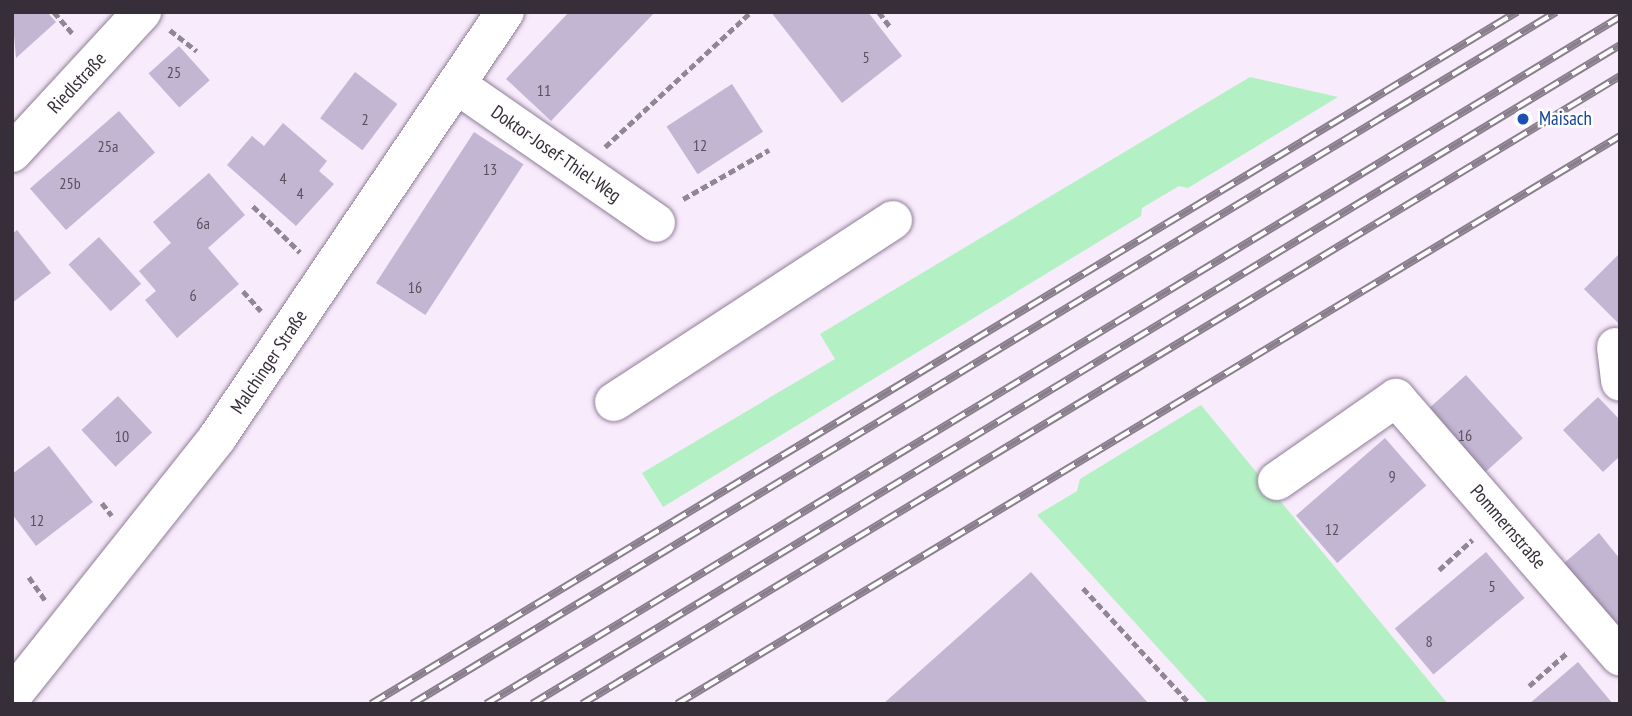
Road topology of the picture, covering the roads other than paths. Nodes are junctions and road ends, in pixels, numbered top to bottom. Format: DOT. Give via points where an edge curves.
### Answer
graph roads {
  1 [pos="142,12"];
  2 [pos="505,12"];
  3 [pos="457,85"];
  4 [pos="12,153"];
  5 [pos="642,213"];
  6 [pos="893,220"];
  7 [pos="614,402"];
  8 [pos="1277,481"];
  9 [pos="1620,657"];
  10 [pos="12,696"];
  1 -- 4 [label="street, Riedlstraße"];
  2 -- 3 [label="street, Malchinger Straße"];
  3 -- 5 [label="street, Doktor-Josef-Thiel-Weg"];
  3 -- 10 [label="street, Malchinger Straße" via="217,438"];
  6 -- 7 [label="street"];
  8 -- 9 [label="street, Pommernstraße" via="1396,398"];
}
